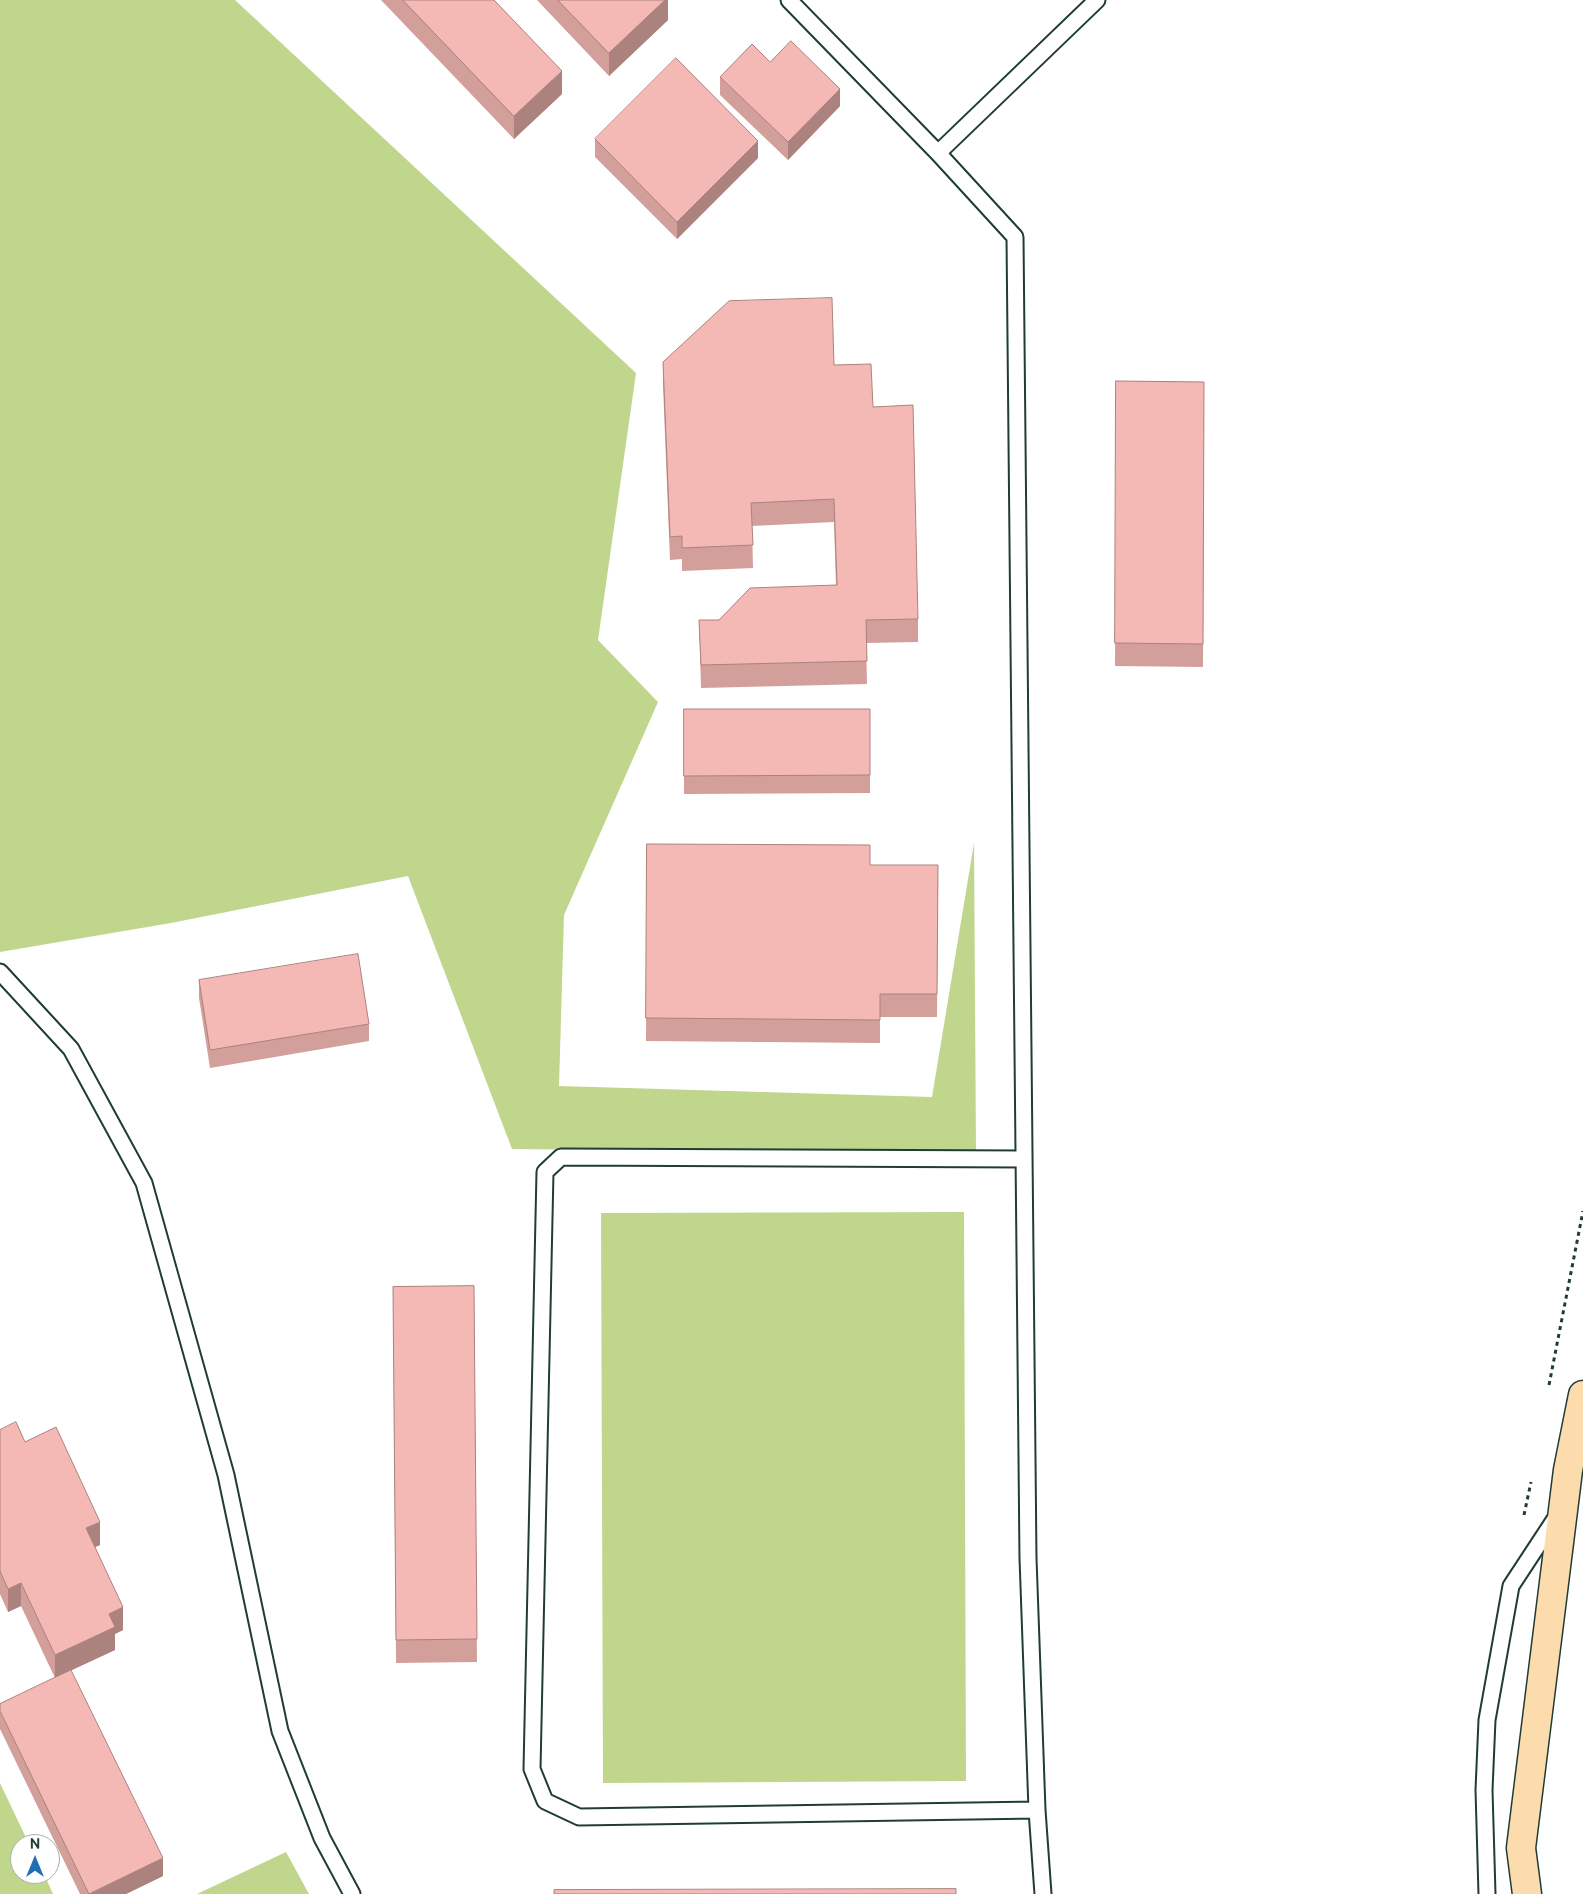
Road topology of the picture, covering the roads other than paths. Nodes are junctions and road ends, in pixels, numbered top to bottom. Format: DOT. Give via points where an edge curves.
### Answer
graph roads {
  1 [pos="789,0"];
  2 [pos="1097,0"];
  3 [pos="938,153"];
  4 [pos="0,972"];
  5 [pos="1024,1159"];
  6 [pos="1583,1395"];
  7 [pos="1564,1506"];
  8 [pos="1037,1810"];
  9 [pos="352,1894"];
  10 [pos="1042,1894"];
  11 [pos="1487,1894"];
  12 [pos="1527,1894"];
  1 -- 3 [label="lane"];
  2 -- 3 [label="lane"];
  3 -- 5 [label="lane" via="1015,237"];
  4 -- 9 [label="lane" via="71,1049 144,1183 226,1474 280,1731 322,1838"];
  5 -- 8 [label="lane" via="1028,1558"];
  5 -- 8 [label="lane" via="561,1157 544,1172 532,1768 546,1802 579,1817"];
  6 -- 7 [label="main road"];
  7 -- 11 [label="lane" via="1511,1586 1487,1720 1484,1790"];
  7 -- 12 [label="main road" via="1521,1848"];
  8 -- 10 [label="lane"];
}
